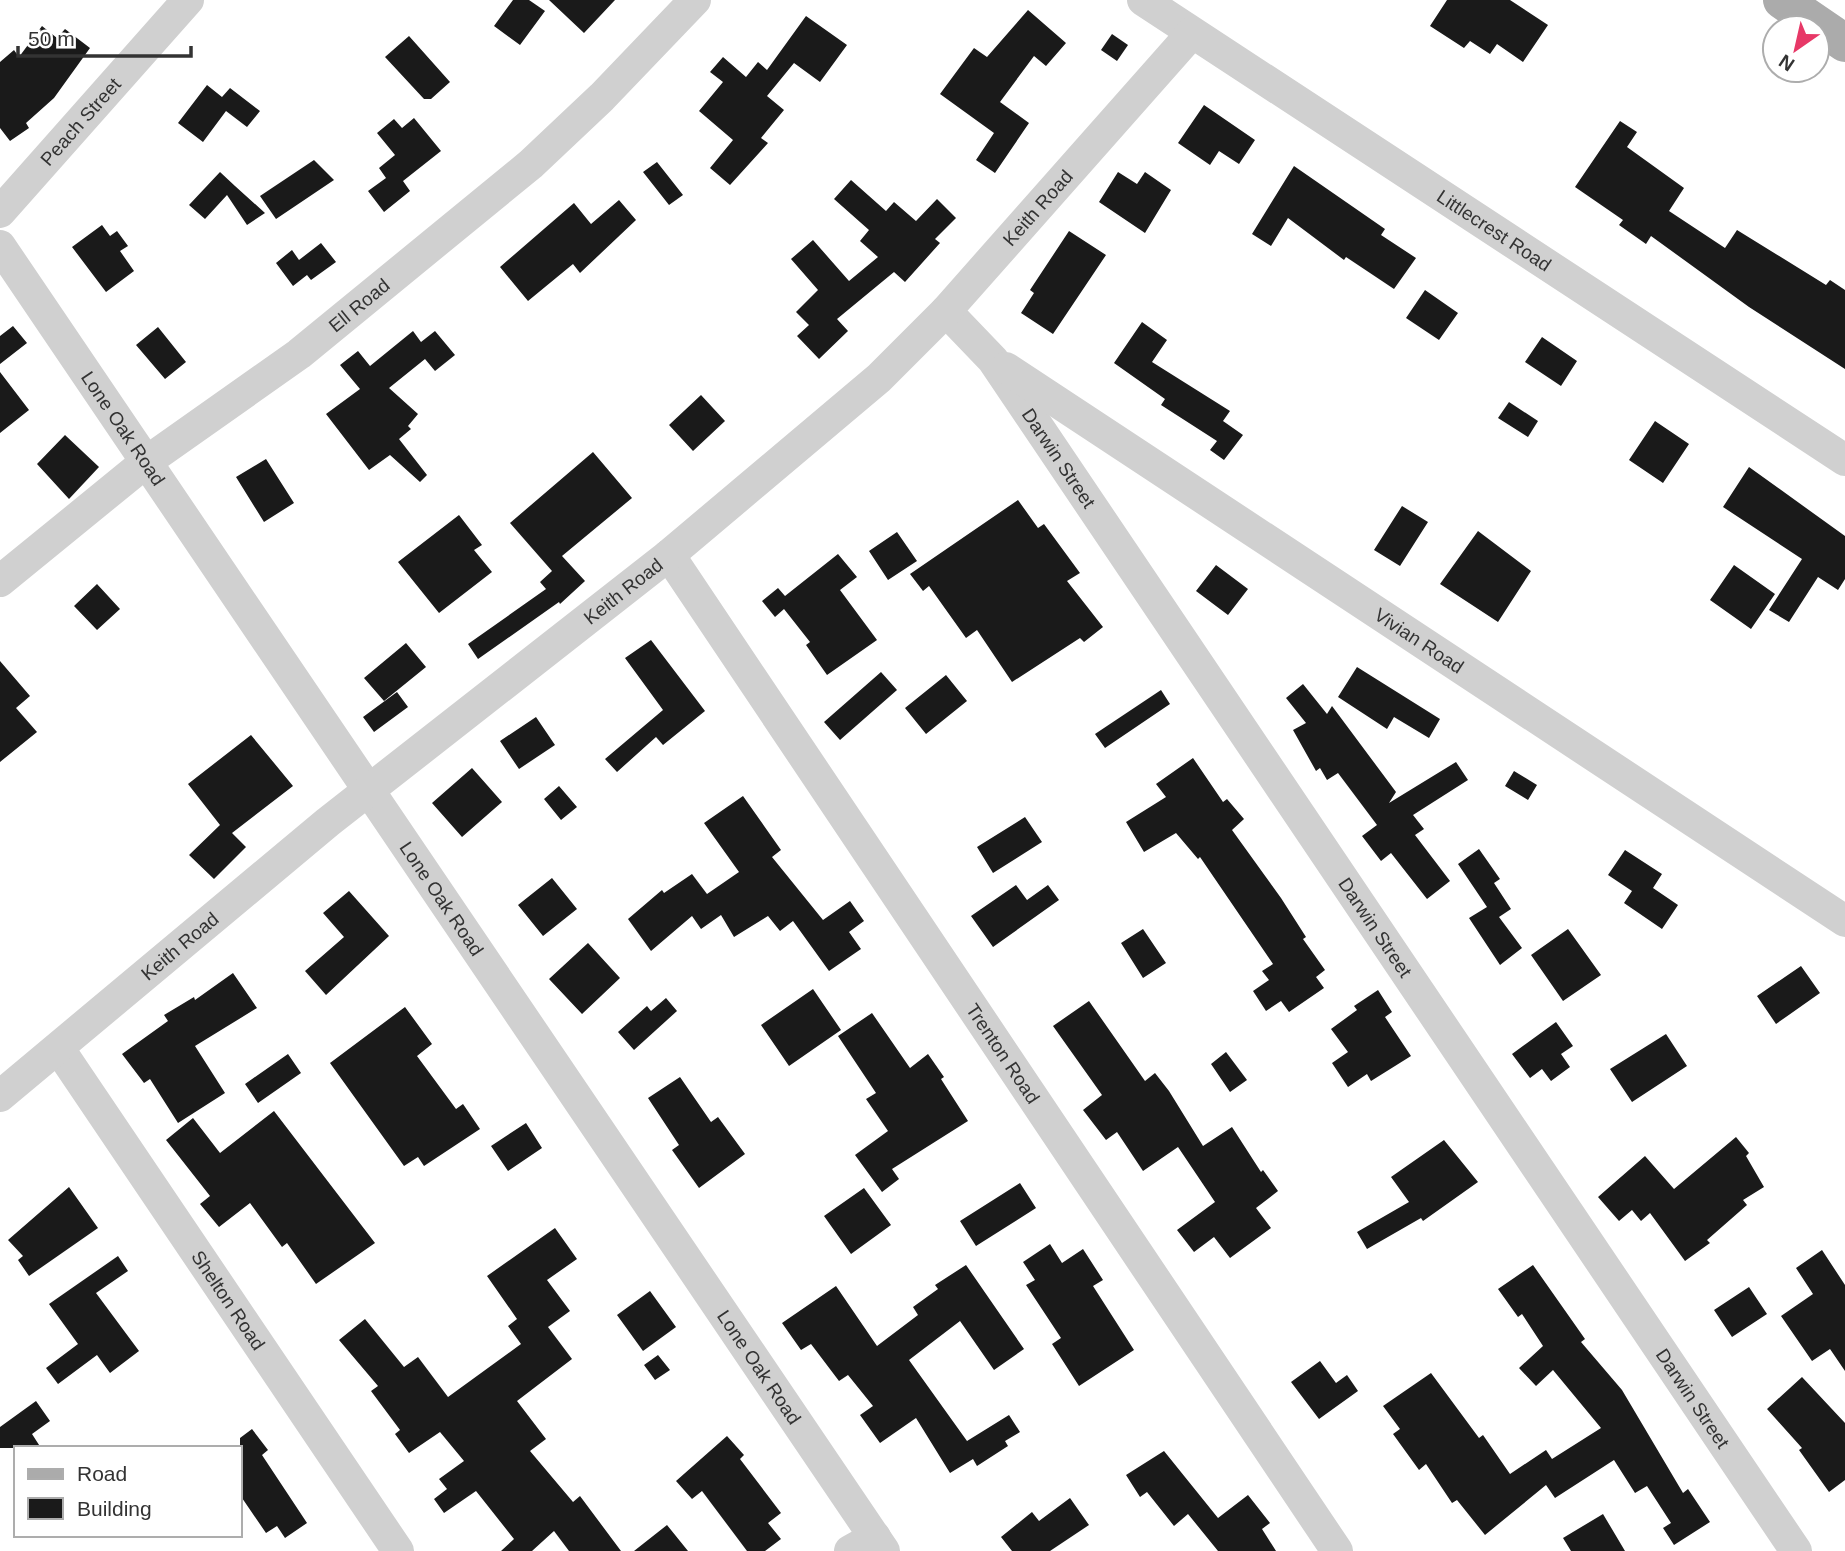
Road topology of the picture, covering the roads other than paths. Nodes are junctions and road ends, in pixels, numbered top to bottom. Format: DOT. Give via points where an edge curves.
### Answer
graph roads {
  1 [pos="188,0"];
  2 [pos="695,0"];
  3 [pos="1143,0"];
  4 [pos="1782,0"];
  5 [pos="1192,33"];
  6 [pos="1845,43"];
  7 [pos="0,212"];
  8 [pos="0,246"];
  9 [pos="946,311"];
  10 [pos="993,360"];
  11 [pos="1845,460"];
  12 [pos="146,462"];
  13 [pos="669,555"];
  14 [pos="0,581"];
  15 [pos="368,791"];
  16 [pos="1835,914"];
  17 [pos="1845,944"];
  18 [pos="59,1049"];
  19 [pos="0,1096"];
  20 [pos="870,1546"];
  21 [pos="398,1551"];
  22 [pos="1337,1551"];
  23 [pos="1796,1551"];
  1 -- 7 [label="street, Peach Street"];
  2 -- 12 [label="street, Ell Road" via="531,164 299,354"];
  3 -- 5 [label="street, Littlecrest Road"];
  4 -- 6 [label="main road"];
  5 -- 9 [label="street, Keith Road"];
  5 -- 11 [label="street, Littlecrest Road"];
  8 -- 12 [label="street, Lone Oak Road"];
  9 -- 10 [label="street, Darwin Street"];
  9 -- 13 [label="street, Keith Road" via="878,378"];
  10 -- 16 [label="street, Vivian Road"];
  10 -- 23 [label="street, Darwin Street"];
  12 -- 14 [label="street, Ell Road"];
  12 -- 15 [label="street, Lone Oak Road"];
  13 -- 15 [label="street, Keith Road"];
  13 -- 22 [label="street, Trenton Road"];
  15 -- 18 [label="street, Keith Road"];
  15 -- 20 [label="street, Lone Oak Road"];
  16 -- 17 [label="street"];
  18 -- 19 [label="street, Keith Road"];
  18 -- 21 [label="street, Shelton Road"];
}
